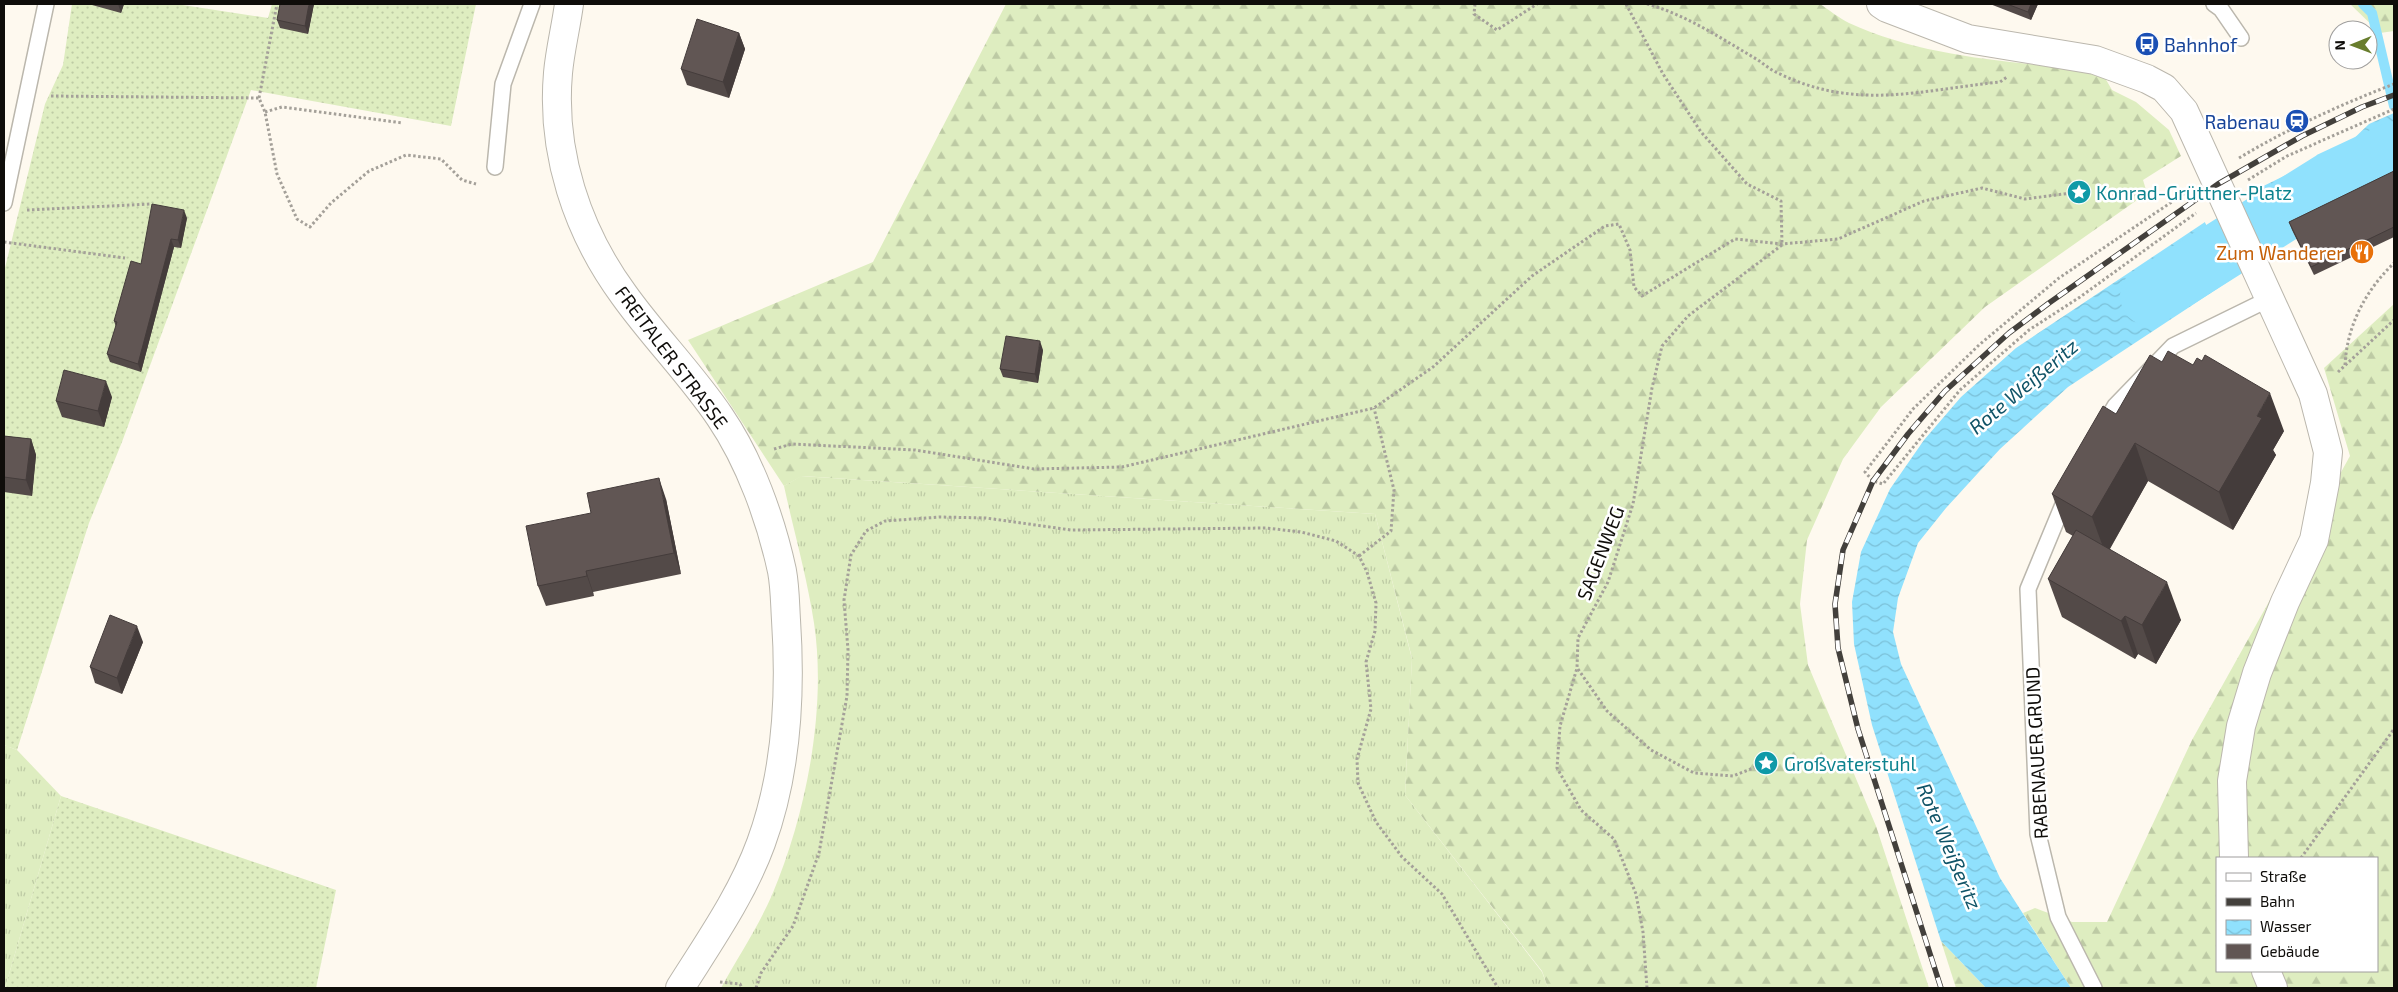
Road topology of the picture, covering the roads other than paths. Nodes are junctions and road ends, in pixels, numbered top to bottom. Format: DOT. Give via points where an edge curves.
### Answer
graph roads {
  1 [pos="46,4"];
  2 [pos="532,4"];
  3 [pos="569,4"];
  4 [pos="1881,4"];
  5 [pos="2214,4"];
  6 [pos="2241,38"];
  7 [pos="496,167"];
  8 [pos="4,203"];
  9 [pos="2271,298"];
  10 [pos="2096,440"];
  11 [pos="2072,482"];
  12 [pos="2234,857"];
  13 [pos="2266,972"];
  14 [pos="680,988"];
  15 [pos="2094,988"];
  16 [pos="2273,988"];
  1 -- 8 [label="lane"];
  2 -- 7 [label="lane" via="503,84"];
  3 -- 14 [label="street, FREITALER STRASSE" via="558,73 558,131 570,191 589,240 622,293 721,418 768,515 782,574 788,694 774,798 761,844 729,910"];
  4 -- 9 [label="street" via="1968,39 2095,60 2164,88 2184,111"];
  5 -- 6 [label="lane"];
  9 -- 10 [label="lane" via="2173,346 2115,406"];
  9 -- 12 [label="street" via="2313,394 2328,452 2314,540 2285,602 2240,726 2232,781"];
  11 -- 15 [label="lane, RABENAUER GRUND" via="2028,589 2029,628 2038,834 2058,917"];
  13 -- 16 [label="street"];
}
